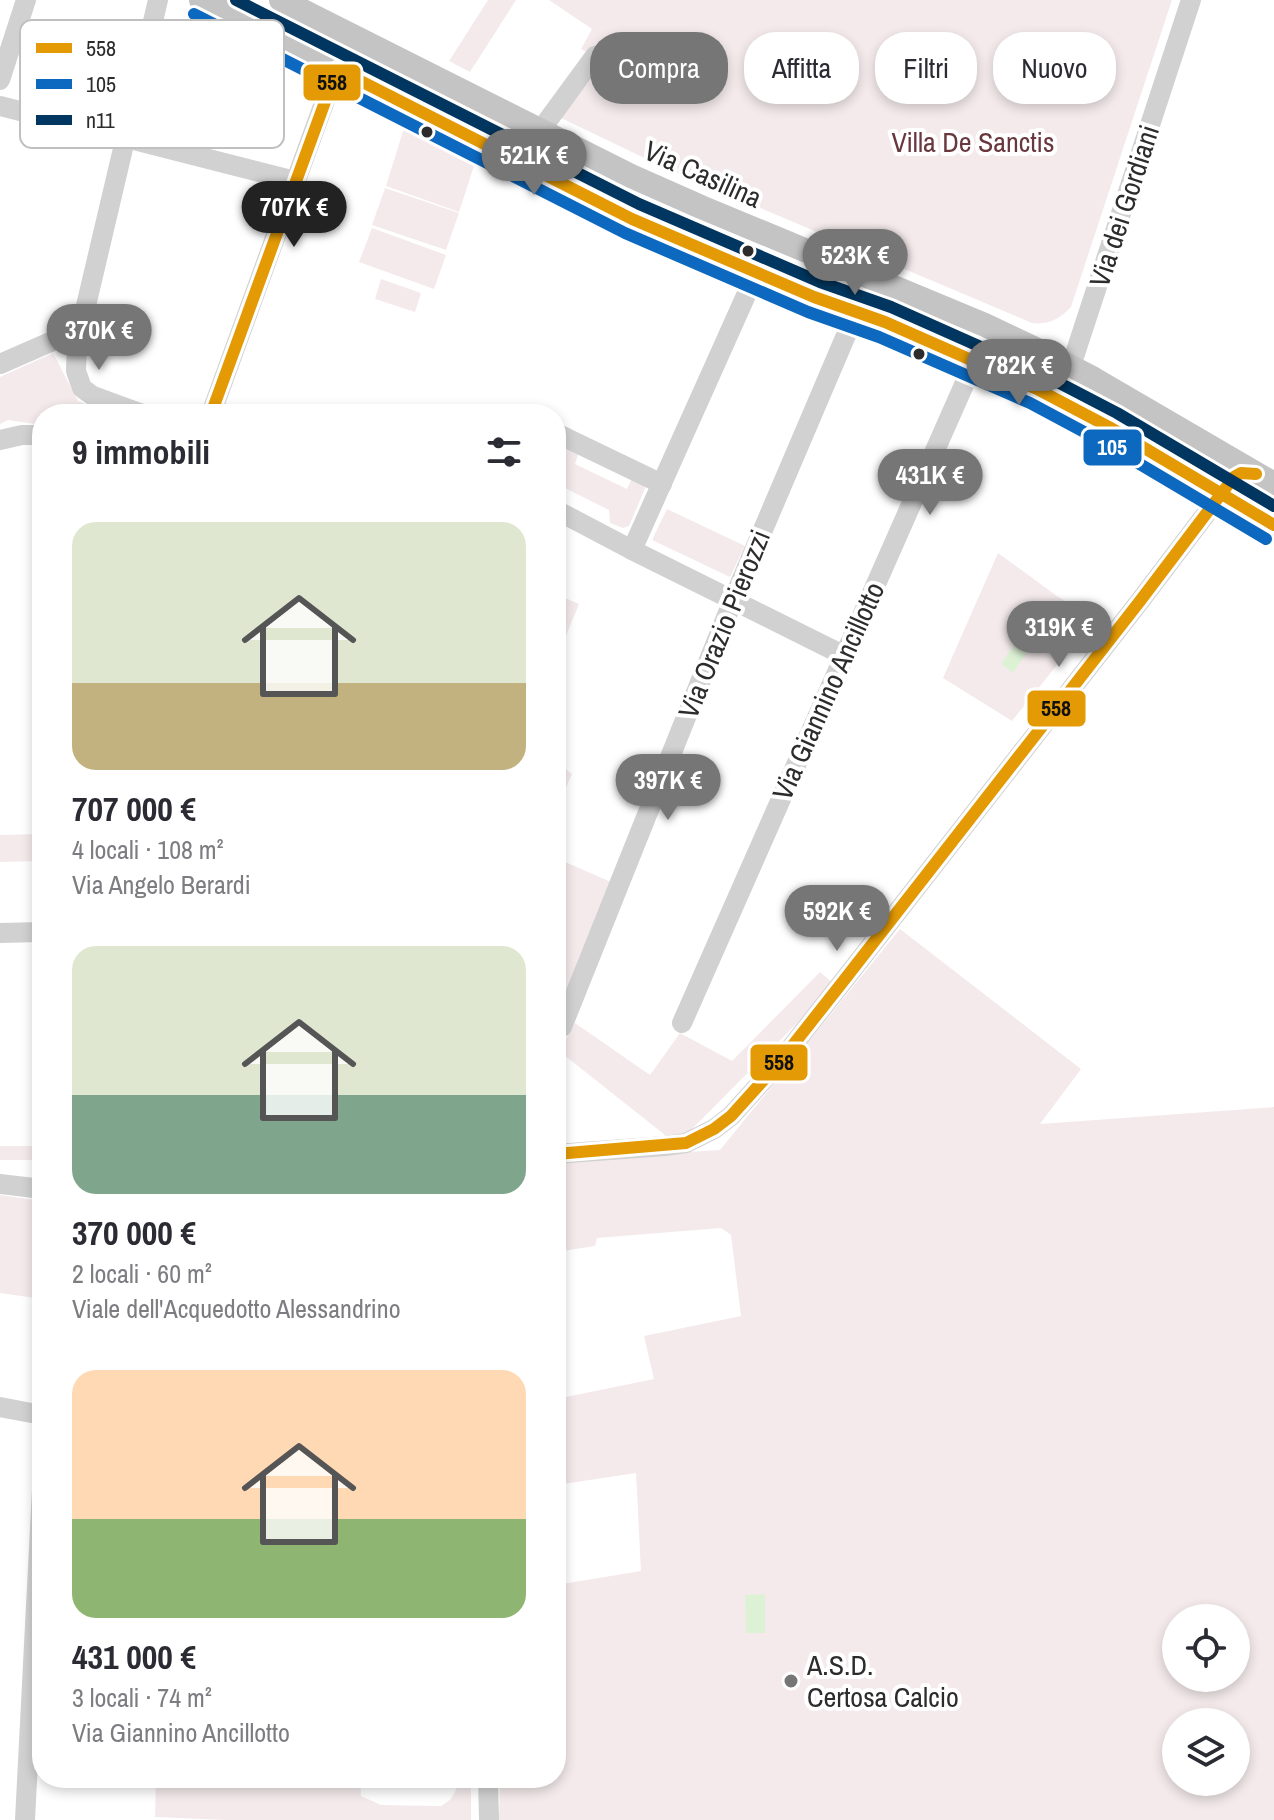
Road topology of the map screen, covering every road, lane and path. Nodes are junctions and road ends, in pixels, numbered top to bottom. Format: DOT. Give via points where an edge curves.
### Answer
graph roads {
  1 [pos="26,0"];
  2 [pos="158,0"];
  3 [pos="201,0"];
  4 [pos="281,0"];
  5 [pos="1191,0"];
  6 [pos="153,20"];
  7 [pos="240,20"];
  8 [pos="352,37"];
  9 [pos="284,42"];
  10 [pos="590,63"];
  11 [pos="337,69"];
  12 [pos="0,80"];
  13 [pos="0,106"];
  14 [pos="20,111"];
  15 [pos="540,131"];
  16 [pos="122,148"];
  17 [pos="164,148"];
  18 [pos="295,181"];
  19 [pos="839,264"];
  20 [pos="756,273"];
  21 [pos="877,281"];
  22 [pos="823,300"];
  23 [pos="856,311"];
  24 [pos="71,333"];
  25 [pos="975,360"];
  26 [pos="0,364"];
  27 [pos="1071,366"];
  28 [pos="115,404"];
  29 [pos="215,404"];
  30 [pos="32,435"];
  31 [pos="566,438"];
  32 [pos="0,440"];
  33 [pos="1266,479"];
  34 [pos="662,484"];
  35 [pos="1221,494"];
  36 [pos="566,515"];
  37 [pos="1274,525"];
  38 [pos="632,550"];
  39 [pos="733,600"];
  40 [pos="843,655"];
  41 [pos="32,932"];
  42 [pos="0,933"];
  43 [pos="566,1017"];
  44 [pos="682,1023"];
  45 [pos="566,1153"];
  46 [pos="0,1184"];
  47 [pos="32,1188"];
  48 [pos="0,1407"];
  49 [pos="32,1413"];
  50 [pos="32,1684"];
  51 [pos="488,1788"];
  52 [pos="25,1820"];
  53 [pos="489,1820"];
  1 -- 12 [label="street"];
  2 -- 6 [label="street"];
  3 -- 7 [label="main road"];
  4 -- 8 [label="main road, Via Casilina"];
  5 -- 27 [label="street, Via dei Gordiani"];
  8 -- 11 [label="street"];
  8 -- 15 [label="main road, Via Casilina"];
  9 -- 11 [label="main road"];
  10 -- 15 [label="street"];
  11 -- 18 [label="street"];
  11 -- 20 [label="main road" via="603,205"];
  13 -- 14 [label="street"];
  15 -- 19 [label="main road, Via Casilina" via="665,192"];
  16 -- 24 [label="street" via="82,325"];
  17 -- 18 [label="street"];
  18 -- 29 [label="street"];
  19 -- 21 [label="main road, Via Casilina"];
  19 -- 22 [label="street" via="841,275 831,296"];
  20 -- 22 [label="main road"];
  20 -- 34 [label="street"];
  21 -- 23 [label="street, Via Orazio Pierozzi" via="867,286"];
  21 -- 27 [label="main road, Via Casilina"];
  22 -- 23 [label="main road"];
  23 -- 25 [label="main road"];
  23 -- 39 [label="street, Via Orazio Pierozzi"];
  24 -- 26 [label="street"];
  24 -- 28 [label="street" via="77,341 76,371 82,388"];
  25 -- 35 [label="main road" via="1066,403"];
  25 -- 40 [label="street, Via Giannino Ancillotto"];
  27 -- 33 [label="main road, Via Casilina"];
  30 -- 32 [label="street"];
  31 -- 34 [label="street"];
  33 -- 35 [label="street" via="1237,474"];
  34 -- 38 [label="street"];
  35 -- 37 [label="main road"];
  35 -- 45 [label="street" via="845,979 731,1116 686,1143"];
  36 -- 38 [label="street"];
  38 -- 39 [label="street"];
  39 -- 40 [label="street"];
  39 -- 43 [label="street, Via Orazio Pierozzi"];
  40 -- 44 [label="street, Via Giannino Ancillotto"];
  41 -- 42 [label="street"];
  46 -- 47 [label="street"];
  48 -- 49 [label="street"];
  50 -- 52 [label="street"];
  51 -- 53 [label="street"];
}
